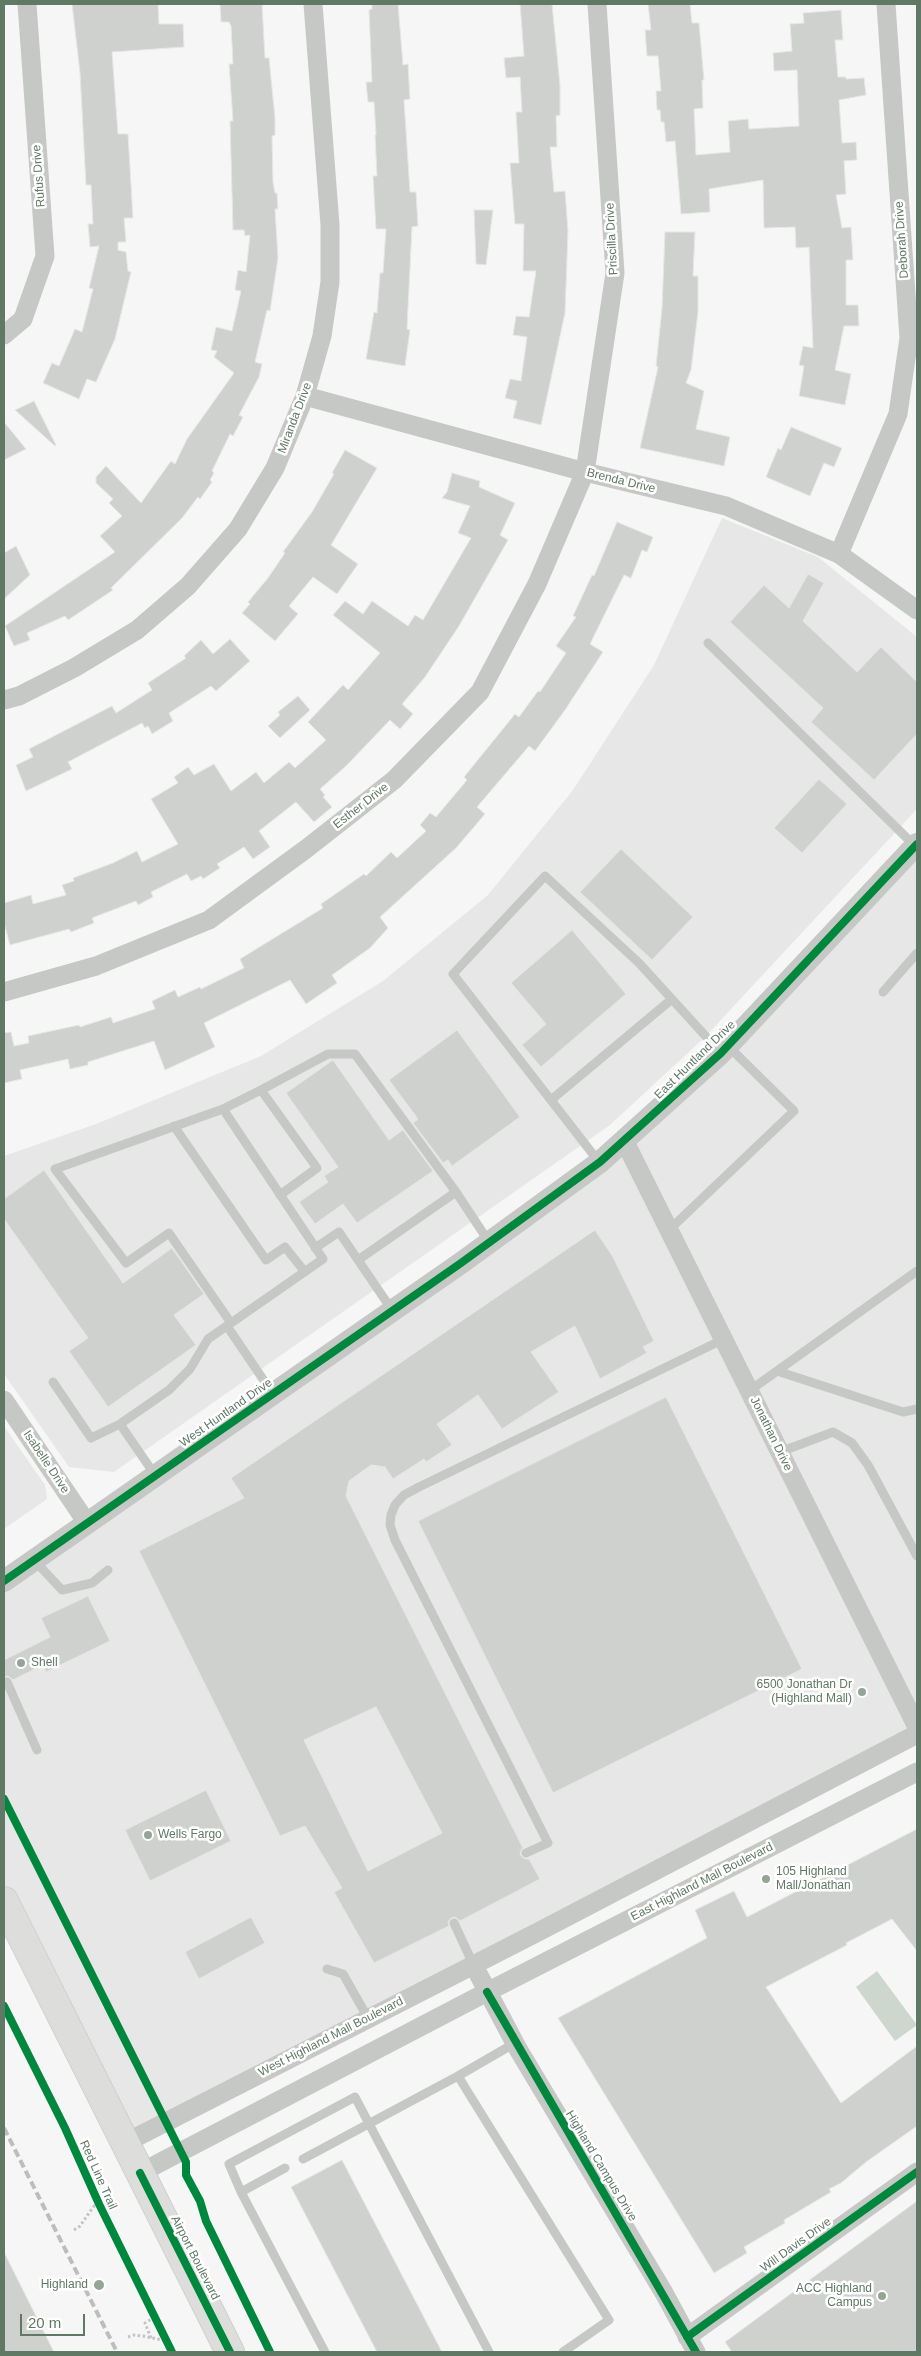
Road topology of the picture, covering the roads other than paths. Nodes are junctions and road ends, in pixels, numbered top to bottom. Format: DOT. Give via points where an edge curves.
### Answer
graph roads {
  1 [pos="27,4"];
  2 [pos="313,4"];
  3 [pos="598,4"];
  4 [pos="886,4"];
  5 [pos="4,335"];
  6 [pos="305,396"];
  7 [pos="585,472"];
  8 [pos="839,554"];
  9 [pos="917,610"];
  10 [pos="708,643"];
  11 [pos="4,700"];
  12 [pos="916,845"];
  13 [pos="917,953"];
  14 [pos="4,992"];
  15 [pos="883,992"];
  16 [pos="672,999"];
  17 [pos="724,1049"];
  18 [pos="261,1090"];
  19 [pos="551,1100"];
  20 [pos="223,1108"];
  21 [pos="174,1126"];
  22 [pos="625,1142"];
  23 [pos="600,1162"];
  24 [pos="456,1192"];
  25 [pos="280,1195"];
  26 [pos="669,1230"];
  27 [pos="489,1242"];
  28 [pos="315,1248"];
  29 [pos="358,1260"];
  30 [pos="461,1262"];
  31 [pos="917,1271"];
  32 [pos="306,1272"];
  33 [pos="392,1311"];
  34 [pos="229,1325"];
  35 [pos="724,1339"];
  36 [pos="777,1371"];
  37 [pos="52,1382"];
  38 [pos="749,1391"];
  39 [pos="273,1394"];
  40 [pos="4,1400"];
  41 [pos="917,1410"];
  42 [pos="120,1424"];
  43 [pos="780,1452"];
  44 [pos="155,1476"];
  45 [pos="88,1523"];
  46 [pos="917,1556"];
  47 [pos="34,1560"];
  48 [pos="108,1570"];
  49 [pos="4,1581"];
  50 [pos="7,1682"];
  51 [pos="917,1727"];
  52 [pos="917,1734"];
  53 [pos="37,1750"];
  54 [pos="917,1772"];
  55 [pos="526,1853"];
  56 [pos="4,1901"];
  57 [pos="454,1923"];
  58 [pos="473,1964"];
  59 [pos="327,1969"];
  60 [pos="487,1992"];
  61 [pos="368,2018"];
  62 [pos="515,2044"];
  63 [pos="458,2076"];
  64 [pos="368,2123"];
  65 [pos="125,2143"];
  66 [pos="303,2159"];
  67 [pos="285,2168"];
  68 [pos="917,2172"];
  69 [pos="140,2173"];
  70 [pos="241,2192"];
  71 [pos="692,2344"];
  72 [pos="230,2352"];
  73 [pos="325,2352"];
  74 [pos="489,2352"];
  75 [pos="563,2352"];
  1 -- 5 [label="street, Rufus Drive" via="45,256 22,319"];
  2 -- 6 [label="street, Miranda Drive" via="330,225 330,282 322,336"];
  3 -- 7 [label="street, Priscilla Drive" via="615,273"];
  4 -- 8 [label="street, Deborah Drive" via="909,338 898,414"];
  6 -- 7 [label="street, Brenda Drive"];
  6 -- 11 [label="street, Miranda Drive" via="275,468 242,521 188,586 137,630 74,668 19,696"];
  7 -- 8 [label="street, Brenda Drive" via="726,506"];
  7 -- 14 [label="street, Esther Drive" via="537,584 480,692 394,780 306,850 209,920 96,966"];
  8 -- 9 [label="street, Brenda Drive"];
  10 -- 12 [label="lane"];
  12 -- 17 [label="street, East Huntland Drive"];
  13 -- 15 [label="lane"];
  16 -- 17 [label="lane"];
  16 -- 19 [label="lane"];
  16 -- 19 [label="lane" via="639,963 545,876 453,974"];
  17 -- 22 [label="street, East Huntland Drive"];
  17 -- 26 [label="lane" via="794,1111"];
  18 -- 20 [label="lane"];
  18 -- 24 [label="lane" via="328,1054 355,1054"];
  18 -- 25 [label="lane" via="317,1168"];
  19 -- 23 [label="lane"];
  20 -- 21 [label="lane"];
  20 -- 25 [label="lane"];
  21 -- 32 [label="lane" via="266,1260 285,1247"];
  21 -- 34 [label="lane" via="55,1169 126,1263 169,1233"];
  22 -- 23 [label="street, East Huntland Drive"];
  22 -- 26 [label="street, Jonathan Drive"];
  23 -- 27 [label="street, East Huntland Drive"];
  24 -- 27 [label="lane"];
  24 -- 29 [label="lane"];
  25 -- 28 [label="lane"];
  26 -- 35 [label="street, Jonathan Drive"];
  27 -- 30 [label="street, East Huntland Drive"];
  28 -- 29 [label="lane" via="339,1232"];
  28 -- 32 [label="lane" via="323,1259"];
  29 -- 33 [label="lane"];
  30 -- 33 [label="street, West Huntland Drive"];
  31 -- 36 [label="lane"];
  32 -- 34 [label="lane"];
  33 -- 39 [label="street, West Huntland Drive"];
  34 -- 39 [label="lane"];
  34 -- 42 [label="lane" via="208,1339 190,1369 169,1390"];
  35 -- 38 [label="street, Jonathan Drive"];
  35 -- 55 [label="lane" via="419,1487 404,1495 391,1515 390,1525 395,1540 548,1843"];
  36 -- 38 [label="lane"];
  36 -- 41 [label="lane" via="903,1412"];
  37 -- 42 [label="lane" via="91,1438"];
  38 -- 43 [label="street, Jonathan Drive"];
  39 -- 44 [label="street, West Huntland Drive"];
  40 -- 45 [label="street, Isabelle Drive"];
  42 -- 44 [label="lane"];
  43 -- 46 [label="lane" via="833,1432 852,1443 868,1465"];
  43 -- 51 [label="street, Jonathan Drive"];
  44 -- 45 [label="street, West Huntland Drive"];
  45 -- 47 [label="street, West Huntland Drive"];
  47 -- 48 [label="lane" via="62,1590 92,1582"];
  47 -- 49 [label="street, West Huntland Drive"];
  50 -- 53 [label="lane"];
  52 -- 58 [label="street, West Highland Mall Boulevard"];
  54 -- 60 [label="street, East Highland Mall Boulevard"];
  56 -- 65 [label="main road, Airport Boulevard"];
  57 -- 58 [label="lane"];
  58 -- 60 [label="street, Highland Campus Drive"];
  58 -- 61 [label="street, West Highland Mall Boulevard"];
  59 -- 61 [label="lane" via="343,1974"];
  60 -- 62 [label="street, Highland Campus Drive"];
  60 -- 69 [label="street"];
  61 -- 65 [label="street, West Highland Mall Boulevard"];
  62 -- 63 [label="lane"];
  62 -- 71 [label="street, Highland Campus Drive"];
  63 -- 64 [label="lane"];
  63 -- 75 [label="lane" via="609,2320"];
  64 -- 66 [label="lane"];
  64 -- 70 [label="lane" via="355,2097 229,2164"];
  64 -- 74 [label="lane"];
  65 -- 69 [label="main road, Airport Boulevard"];
  67 -- 70 [label="lane"];
  68 -- 71 [label="street, Will Davis Drive"];
  69 -- 72 [label="main road, Airport Boulevard"];
  70 -- 73 [label="lane"];
}
